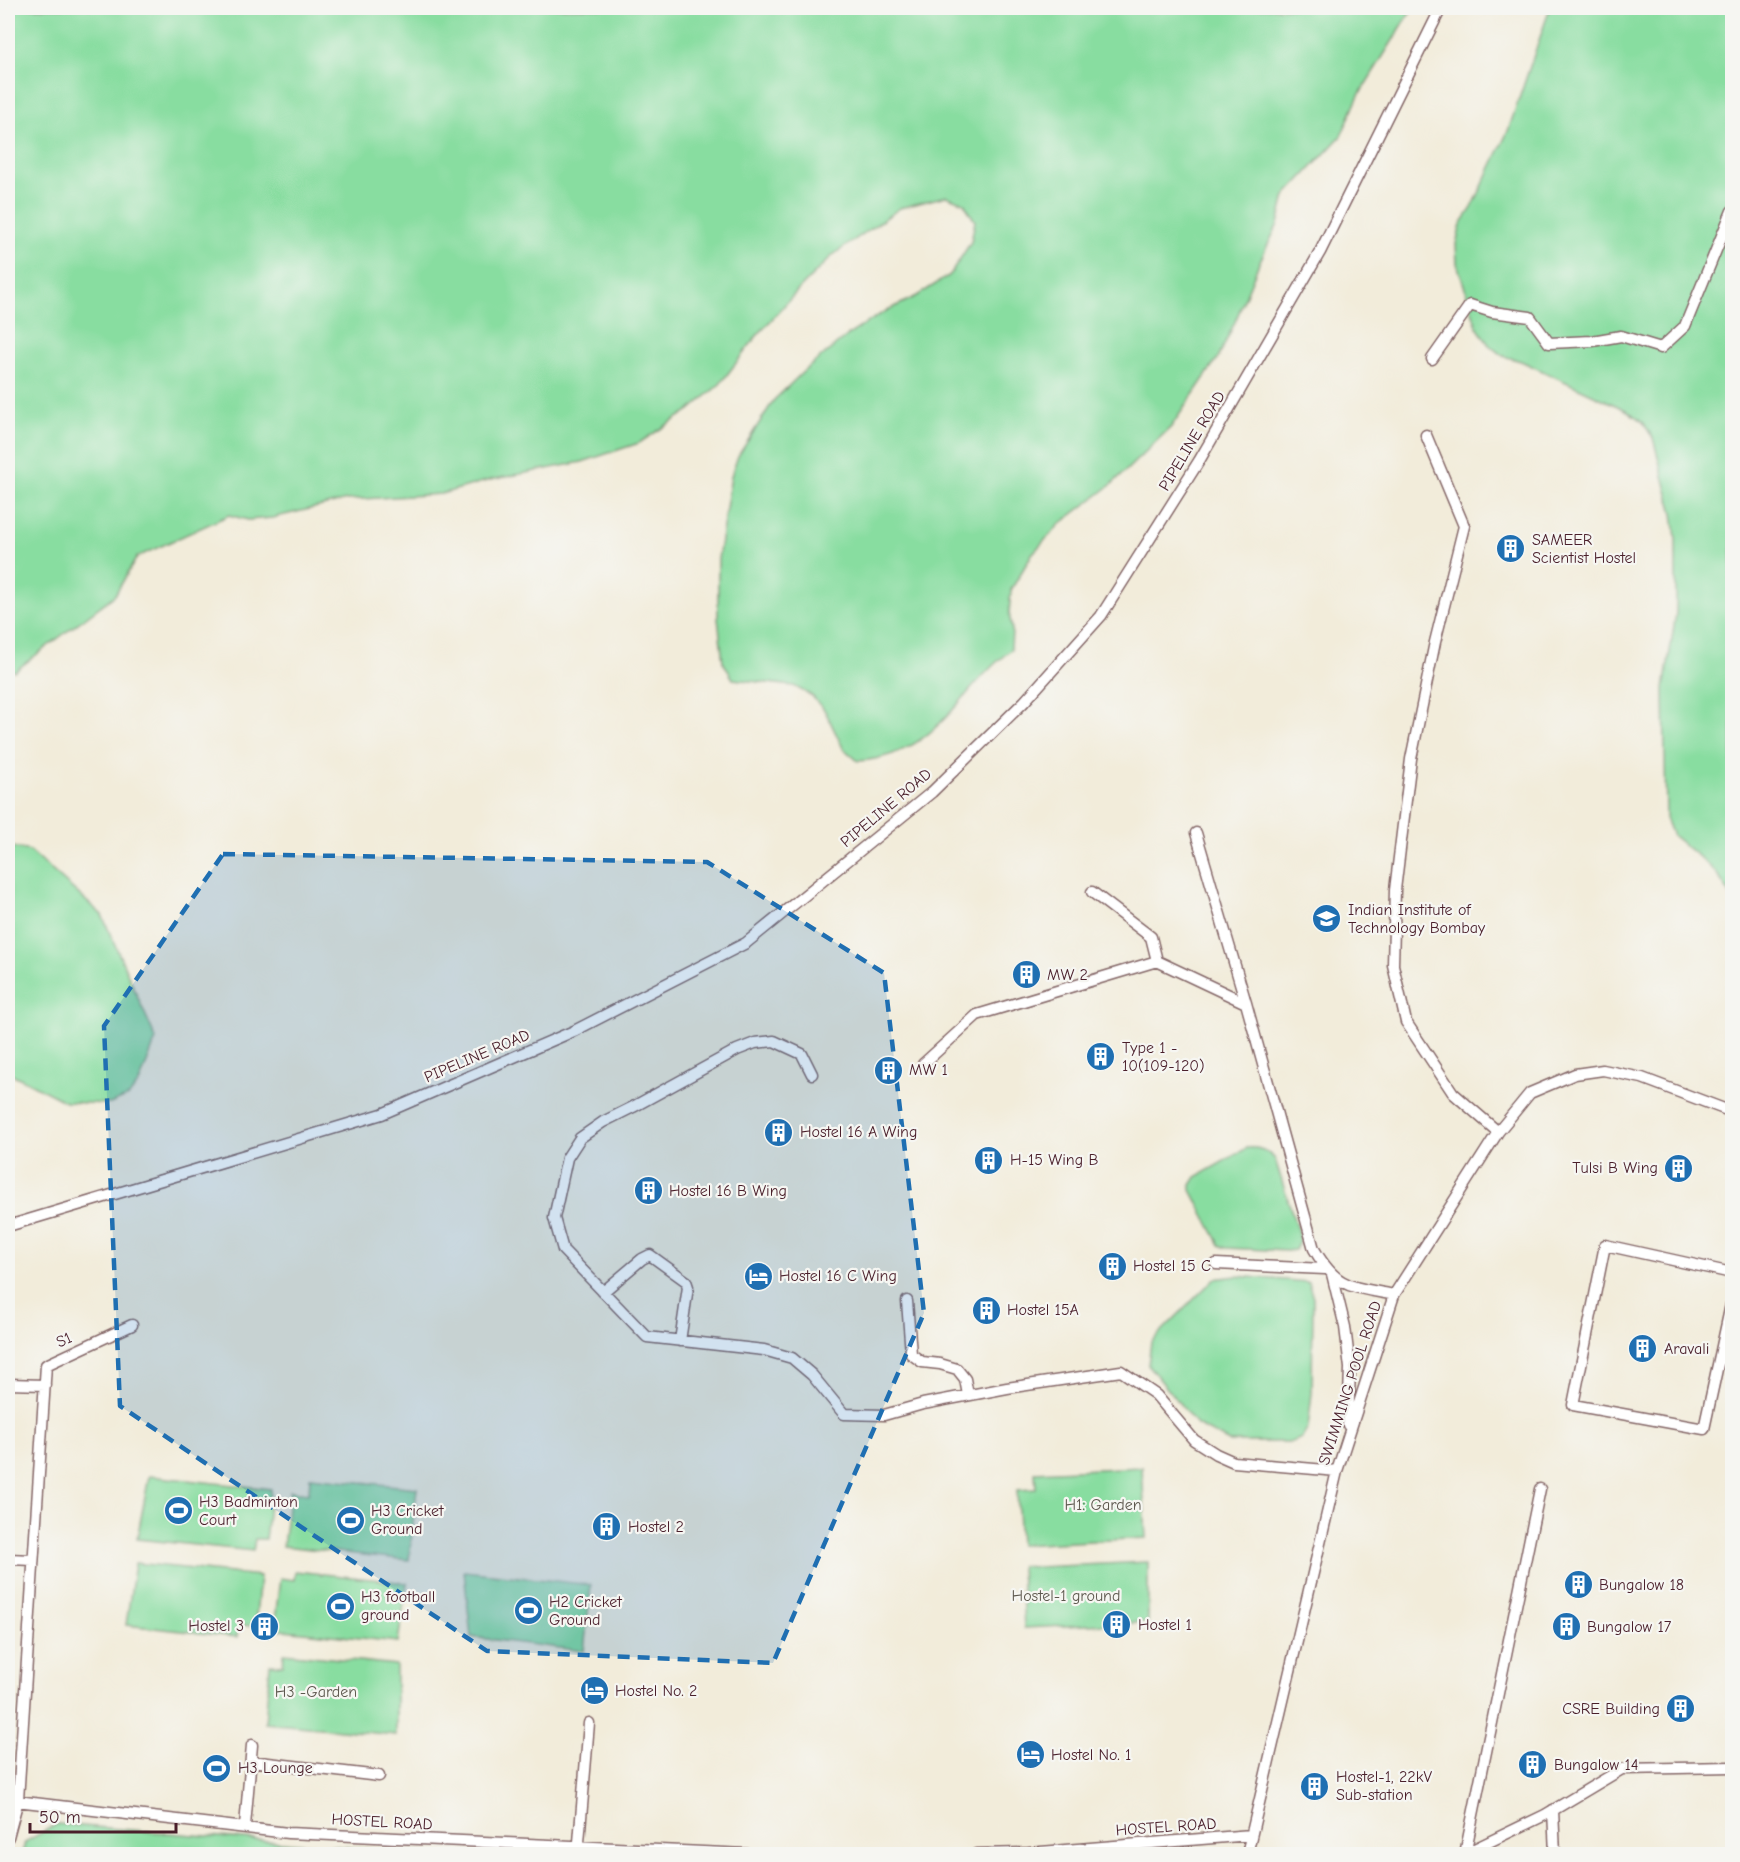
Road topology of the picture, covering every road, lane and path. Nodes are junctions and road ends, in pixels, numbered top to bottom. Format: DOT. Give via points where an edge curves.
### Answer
graph roads {
  1 [pos="1441,8"];
  2 [pos="1732,210"];
  3 [pos="1432,359"];
  4 [pos="1426,435"];
  5 [pos="1196,833"];
  6 [pos="1092,892"];
  7 [pos="1157,961"];
  8 [pos="1246,1003"];
  9 [pos="923,1064"];
  10 [pos="812,1074"];
  11 [pos="1732,1112"];
  12 [pos="1498,1132"];
  13 [pos="8,1226"];
  14 [pos="1216,1264"];
  15 [pos="1329,1272"];
  16 [pos="1732,1273"];
  17 [pos="603,1292"];
  18 [pos="1394,1295"];
  19 [pos="1732,1300"];
  20 [pos="907,1301"];
  21 [pos="132,1325"];
  22 [pos="680,1341"];
  23 [pos="8,1384"];
  24 [pos="45,1385"];
  25 [pos="968,1395"];
  26 [pos="1347,1438"];
  27 [pos="1337,1471"];
  28 [pos="1540,1489"];
  29 [pos="8,1558"];
  30 [pos="33,1560"];
  31 [pos="589,1723"];
  32 [pos="252,1745"];
  33 [pos="251,1761"];
  34 [pos="1732,1767"];
  35 [pos="379,1776"];
  36 [pos="13,1800"];
  37 [pos="1553,1810"];
  38 [pos="244,1826"];
  39 [pos="1251,1835"];
  40 [pos="8,1837"];
  41 [pos="578,1851"];
  42 [pos="747,1854"];
  43 [pos="976,1854"];
  44 [pos="1247,1854"];
  45 [pos="1465,1854"];
  46 [pos="1555,1854"];
  1 -- 13 [label="lane, PIPELINE ROAD" via="1320,252 1199,461 1101,616 1024,702 932,792 746,943 574,1031 382,1114"];
  2 -- 3 [label="lane" via="1685,326 1661,348 1621,336 1549,343 1530,317 1470,305"];
  4 -- 12 [label="lane" via="1464,526 1411,759 1395,890 1394,964 1406,1022 1453,1093"];
  5 -- 8 [label="lane"];
  6 -- 7 [label="lane" via="1151,937"];
  7 -- 8 [label="lane"];
  7 -- 9 [label="lane" via="977,1014"];
  8 -- 15 [label="lane" via="1314,1249"];
  10 -- 17 [label="lane" via="802,1054 774,1041 755,1043 603,1122 580,1138 567,1158 554,1218 563,1250"];
  11 -- 12 [label="lane, SWIMMING POOL ROAD" via="1642,1078 1603,1070 1575,1074 1530,1093"];
  12 -- 18 [label="lane, SWIMMING POOL ROAD"];
  14 -- 15 [label="lane"];
  15 -- 18 [label="lane" via="1344,1285"];
  15 -- 26 [label="lane" via="1345,1327 1350,1368"];
  16 -- 19 [label="lane" via="1605,1245 1573,1405 1704,1429"];
  17 -- 22 [label="lane" via="647,1337"];
  17 -- 22 [label="lane" via="650,1255 686,1281"];
  18 -- 26 [label="lane, SWIMMING POOL ROAD"];
  20 -- 25 [label="lane" via="910,1354 922,1362 957,1369 965,1379"];
  21 -- 24 [label="lane, S1" via="46,1365"];
  22 -- 25 [label="lane" via="764,1350 792,1358 812,1375 843,1414 884,1415"];
  23 -- 24 [label="lane"];
  24 -- 30 [label="lane, S1"];
  25 -- 27 [label="lane" via="1121,1371 1156,1395 1194,1440 1216,1454 1234,1462"];
  26 -- 27 [label="lane, SWIMMING POOL ROAD"];
  27 -- 39 [label="lane, SWIMMING POOL ROAD"];
  28 -- 45 [label="lane"];
  29 -- 30 [label="lane"];
  30 -- 36 [label="lane, S1"];
  31 -- 41 [label="lane"];
  32 -- 33 [label="lane"];
  33 -- 35 [label="lane"];
  33 -- 38 [label="lane"];
  34 -- 37 [label="lane" via="1622,1769"];
  36 -- 38 [label="lane, HOSTEL ROAD"];
  36 -- 40 [label="lane, S1"];
  37 -- 45 [label="lane"];
  37 -- 46 [label="lane"];
  38 -- 41 [label="lane, HOSTEL ROAD" via="288,1833"];
  39 -- 43 [label="lane, HOSTEL ROAD"];
  39 -- 44 [label="lane, SWIMMING POOL ROAD"];
  41 -- 42 [label="lane, HOSTEL ROAD"];
}
